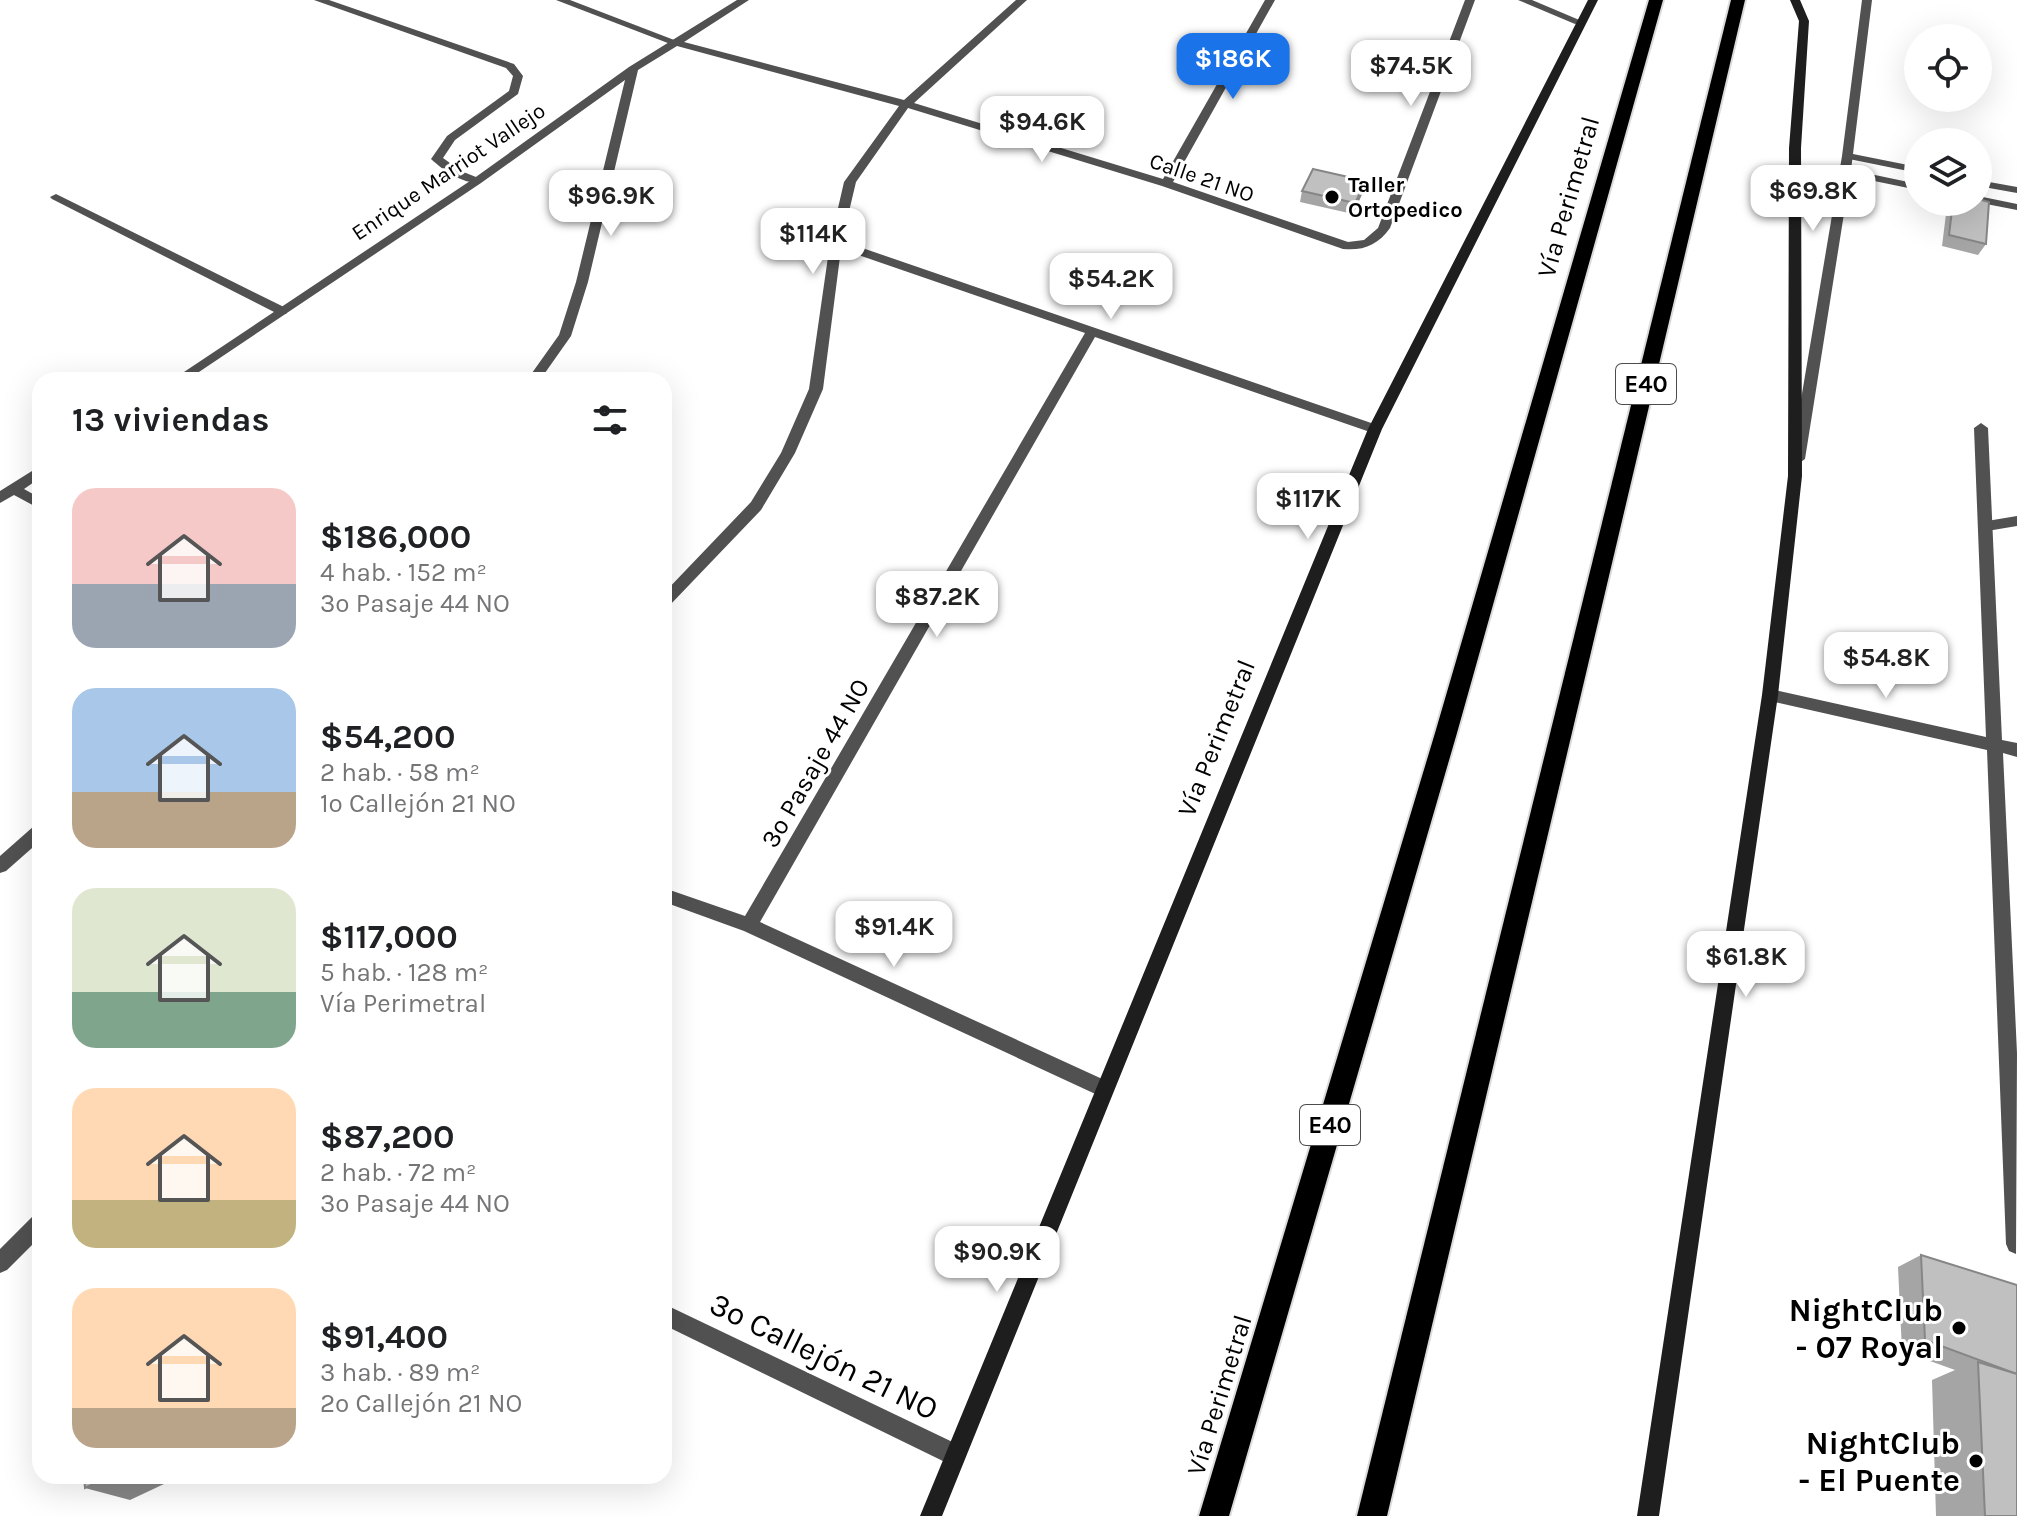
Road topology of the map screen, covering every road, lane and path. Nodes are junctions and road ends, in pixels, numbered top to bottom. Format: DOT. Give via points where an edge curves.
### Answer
graph roads {
  1 [pos="319,0"];
  2 [pos="561,0"];
  3 [pos="744,0"];
  4 [pos="1022,0"];
  5 [pos="1270,0"];
  6 [pos="1470,0"];
  7 [pos="1523,0"];
  8 [pos="1593,0"];
  9 [pos="1656,0"];
  10 [pos="1738,0"];
  11 [pos="1795,0"];
  12 [pos="1867,0"];
  13 [pos="1579,22"];
  14 [pos="677,43"];
  15 [pos="633,69"];
  16 [pos="906,104"];
  17 [pos="1848,156"];
  18 [pos="1904,167"];
  19 [pos="1845,172"];
  20 [pos="477,181"];
  21 [pos="1166,184"];
  22 [pos="1904,184"];
  23 [pos="1992,186"];
  24 [pos="2017,190"];
  25 [pos="56,197"];
  26 [pos="1992,202"];
  27 [pos="2017,207"];
  28 [pos="836,243"];
  29 [pos="282,311"];
  30 [pos="1091,333"];
  31 [pos="190,372"];
  32 [pos="539,372"];
  33 [pos="1981,428"];
  34 [pos="1375,429"];
  35 [pos="1795,476"];
  36 [pos="32,477"];
  37 [pos="14,489"];
  38 [pos="0,498"];
  39 [pos="32,499"];
  40 [pos="2017,521"];
  41 [pos="1987,526"];
  42 [pos="672,594"];
  43 [pos="1770,695"];
  44 [pos="1994,743"];
  45 [pos="2017,750"];
  46 [pos="32,838"];
  47 [pos="0,866"];
  48 [pos="672,898"];
  49 [pos="749,925"];
  50 [pos="2012,1066"];
  51 [pos="1104,1089"];
  52 [pos="32,1231"];
  53 [pos="2016,1244"];
  54 [pos="0,1263"];
  55 [pos="672,1318"];
  56 [pos="955,1455"];
  57 [pos="931,1516"];
  58 [pos="1214,1516"];
  59 [pos="1372,1516"];
  60 [pos="1648,1516"];
  1 -- 20 [label="street" via="510,66 518,76 514,92 451,138 437,159"];
  2 -- 14 [label="street, Calle 21 NO"];
  3 -- 14 [label="street, Enrique Marriot Vallejo"];
  4 -- 16 [label="street"];
  5 -- 21 [label="street"];
  6 -- 21 [label="street, Calle 21 NO" via="1378,238 1347,246"];
  7 -- 13 [label="street"];
  8 -- 13 [label="main road, Vía Perimetral"];
  9 -- 58 [label="highway, Vía Perimetral / E40"];
  10 -- 59 [label="highway, E40"];
  11 -- 35 [label="main road" via="1804,21 1795,148"];
  12 -- 17 [label="street"];
  13 -- 34 [label="main road, Vía Perimetral"];
  14 -- 15 [label="street, Enrique Marriot Vallejo"];
  14 -- 16 [label="street, Calle 21 NO"];
  15 -- 20 [label="street, Enrique Marriot Vallejo"];
  15 -- 32 [label="street" via="574,309 565,336"];
  16 -- 21 [label="street, Calle 21 NO"];
  16 -- 28 [label="street" via="850,182"];
  17 -- 18 [label="street"];
  17 -- 19 [label="street"];
  19 -- 22 [label="street"];
  19 -- 35 [label="street"];
  20 -- 29 [label="street, Enrique Marriot Vallejo"];
  23 -- 24 [label="street"];
  25 -- 29 [label="street"];
  26 -- 27 [label="street"];
  28 -- 30 [label="street"];
  28 -- 42 [label="street" via="816,389 788,453 756,506"];
  29 -- 31 [label="street, Enrique Marriot Vallejo"];
  30 -- 34 [label="street"];
  30 -- 49 [label="street, 3º Pasaje 44 NO"];
  33 -- 41 [label="street"];
  34 -- 51 [label="main road, Vía Perimetral"];
  35 -- 43 [label="main road"];
  36 -- 37 [label="street"];
  37 -- 38 [label="street"];
  37 -- 39 [label="street"];
  40 -- 41 [label="street"];
  41 -- 44 [label="street"];
  43 -- 44 [label="street"];
  43 -- 60 [label="main road"];
  44 -- 45 [label="street"];
  44 -- 50 [label="street"];
  46 -- 47 [label="street"];
  48 -- 49 [label="street"];
  49 -- 51 [label="street"];
  50 -- 53 [label="street"];
  51 -- 56 [label="main road, Vía Perimetral"];
  52 -- 54 [label="street"];
  55 -- 56 [label="street, 3º Callejón 21 NO"];
  56 -- 57 [label="main road, Vía Perimetral"];
}
